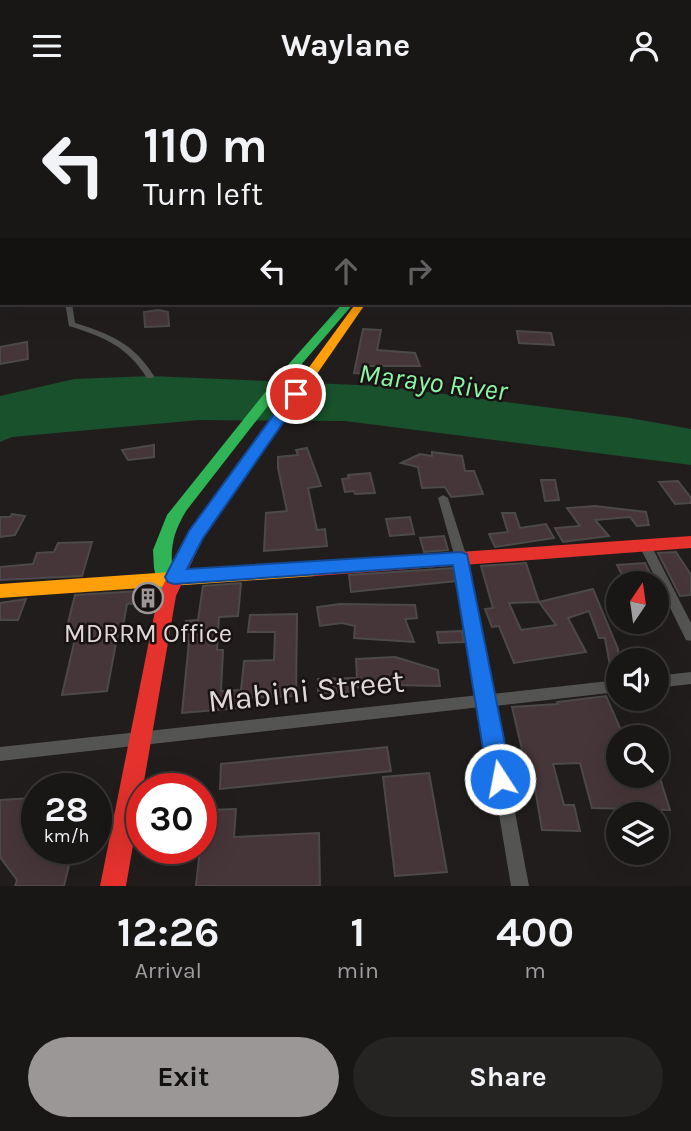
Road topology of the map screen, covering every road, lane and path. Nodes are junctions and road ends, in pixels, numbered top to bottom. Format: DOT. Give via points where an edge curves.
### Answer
graph roads {
  1 [pos="68,305"];
  2 [pos="347,305"];
  3 [pos="360,305"];
  4 [pos="149,376"];
  5 [pos="443,498"];
  6 [pos="691,542"];
  7 [pos="645,545"];
  8 [pos="461,558"];
  9 [pos="170,577"];
  10 [pos="0,590"];
  11 [pos="691,636"];
  12 [pos="691,678"];
  13 [pos="669,681"];
  14 [pos="606,687"];
  15 [pos="485,699"];
  16 [pos="140,738"];
  17 [pos="0,754"];
  18 [pos="113,886"];
  19 [pos="520,886"];
  1 -- 4 [label="street" via="72,324 104,334 141,358"];
  2 -- 9 [label="main road" via="306,347 174,516 162,547"];
  3 -- 9 [label="main road"];
  5 -- 8 [label="street"];
  6 -- 7 [label="main road"];
  7 -- 8 [label="main road"];
  7 -- 11 [label="street"];
  8 -- 9 [label="main road"];
  8 -- 15 [label="street"];
  9 -- 10 [label="main road"];
  9 -- 16 [label="main road"];
  12 -- 13 [label="street"];
  14 -- 15 [label="street, Mabini Street"];
  15 -- 16 [label="street, Mabini Street"];
  15 -- 19 [label="street"];
  16 -- 17 [label="street, Mabini Street"];
  16 -- 18 [label="main road"];
}
